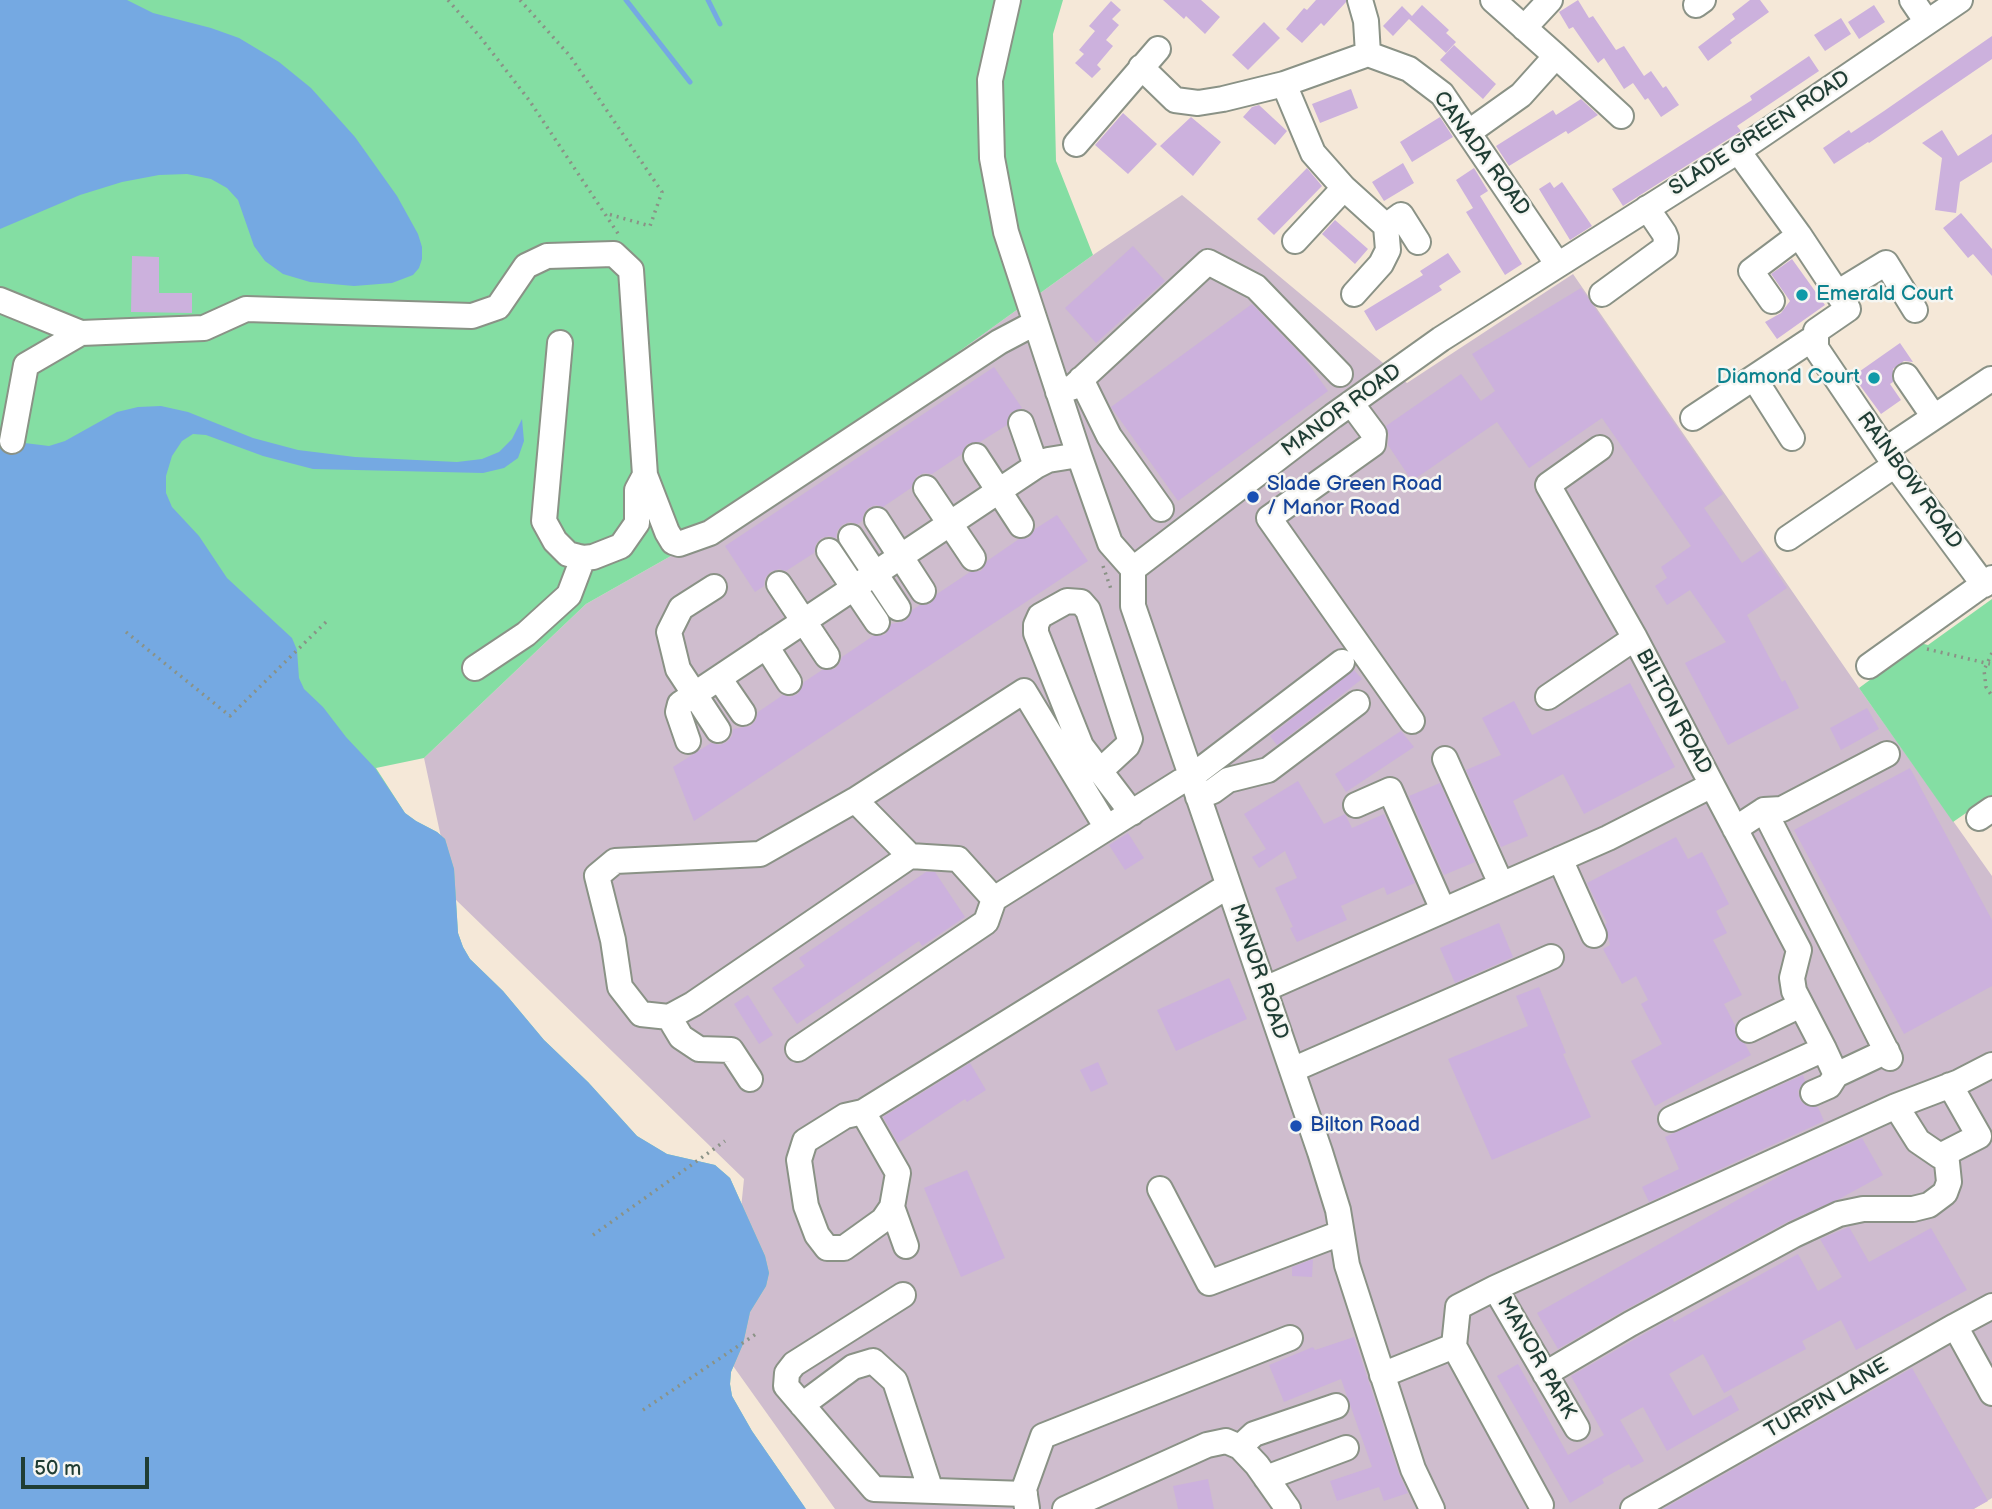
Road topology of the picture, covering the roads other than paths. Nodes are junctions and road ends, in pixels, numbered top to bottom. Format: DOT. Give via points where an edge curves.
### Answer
graph roads {
  1 [pos="1008,0"];
  2 [pos="1360,0"];
  3 [pos="1493,0"];
  4 [pos="1550,0"];
  5 [pos="1912,0"];
  6 [pos="1960,0"];
  7 [pos="1927,22"];
  8 [pos="1524,28"];
  9 [pos="1158,49"];
  10 [pos="1368,54"];
  11 [pos="1556,56"];
  12 [pos="1141,67"];
  13 [pos="1284,84"];
  14 [pos="1621,116"];
  15 [pos="1469,132"];
  16 [pos="1076,145"];
  17 [pos="1738,151"];
  18 [pos="1344,188"];
  19 [pos="1647,208"];
  20 [pos="1386,226"];
  21 [pos="1799,235"];
  22 [pos="1295,241"];
  23 [pos="1418,242"];
  24 [pos="1558,265"];
  25 [pos="1837,293"];
  26 [pos="1354,294"];
  27 [pos="1602,294"];
  28 [pos="0,300"];
  29 [pos="1772,301"];
  30 [pos="1915,310"];
  31 [pos="1035,323"];
  32 [pos="81,334"];
  33 [pos="1816,340"];
  34 [pos="560,343"];
  35 [pos="1340,374"];
  36 [pos="1906,376"];
  37 [pos="1754,378"];
  38 [pos="1081,379"];
  39 [pos="1990,379"];
  40 [pos="1058,392"];
  41 [pos="1351,403"];
  42 [pos="1934,417"];
  43 [pos="1693,418"];
  44 [pos="1021,423"];
  45 [pos="1792,438"];
  46 [pos="12,441"];
  47 [pos="1601,448"];
  48 [pos="981,453"];
  49 [pos="1079,455"];
  50 [pos="1890,458"];
  51 [pos="1036,466"];
  52 [pos="645,475"];
  53 [pos="931,485"];
  54 [pos="1004,488"];
  55 [pos="1161,509"];
  56 [pos="882,517"];
  57 [pos="954,521"];
  58 [pos="1026,522"];
  59 [pos="1788,538"];
  60 [pos="840,544"];
  61 [pos="906,553"];
  62 [pos="977,554"];
  63 [pos="583,558"];
  64 [pos="1133,569"];
  65 [pos="784,580"];
  66 [pos="864,581"];
  67 [pos="1988,582"];
  68 [pos="714,587"];
  69 [pos="929,587"];
  70 [pos="887,616"];
  71 [pos="809,618"];
  72 [pos="1634,638"];
  73 [pos="762,649"];
  74 [pos="833,652"];
  75 [pos="1342,662"];
  76 [pos="1869,666"];
  77 [pos="475,667"];
  78 [pos="719,678"];
  79 [pos="785,685"];
  80 [pos="694,694"];
  81 [pos="1548,697"];
  82 [pos="1357,703"];
  83 [pos="743,713"];
  84 [pos="1412,721"];
  85 [pos="718,730"];
  86 [pos="688,741"];
  87 [pos="1887,754"];
  88 [pos="1446,759"];
  89 [pos="1101,770"];
  90 [pos="1712,785"];
  91 [pos="1195,787"];
  92 [pos="855,800"];
  93 [pos="1356,805"];
  94 [pos="1764,810"];
  95 [pos="1132,813"];
  96 [pos="1107,828"];
  97 [pos="1735,829"];
  98 [pos="910,856"];
  99 [pos="1560,859"];
  100 [pos="1501,884"];
  101 [pos="1228,886"];
  102 [pos="994,899"];
  103 [pos="1443,910"];
  104 [pos="1594,935"];
  105 [pos="1551,957"];
  106 [pos="1265,989"];
  107 [pos="1801,1005"];
  108 [pos="668,1017"];
  109 [pos="1749,1030"];
  110 [pos="798,1049"];
  111 [pos="1824,1049"];
  112 [pos="1992,1065"];
  113 [pos="1292,1070"];
  114 [pos="1836,1075"];
  115 [pos="750,1079"];
  116 [pos="1950,1085"];
  117 [pos="1813,1093"];
  118 [pos="1896,1106"];
  119 [pos="863,1112"];
  120 [pos="1671,1119"];
  121 [pos="1946,1153"];
  122 [pos="1160,1189"];
  123 [pos="892,1207"];
  124 [pos="1341,1233"];
  125 [pos="906,1246"];
  126 [pos="1495,1288"];
  127 [pos="903,1295"];
  128 [pos="1992,1306"];
  129 [pos="1955,1326"];
  130 [pos="1290,1338"];
  131 [pos="1454,1346"];
  132 [pos="1545,1374"];
  133 [pos="1382,1375"];
  134 [pos="1992,1393"];
  135 [pos="802,1405"];
  136 [pos="1336,1406"];
  137 [pos="1577,1428"];
  138 [pos="1240,1447"];
  139 [pos="1346,1448"];
  140 [pos="1266,1478"];
  141 [pos="931,1491"];
  142 [pos="964,1500"];
  143 [pos="1026,1502"];
  144 [pos="1541,1505"];
  145 [pos="1065,1509"];
  146 [pos="1287,1509"];
  147 [pos="1432,1509"];
  148 [pos="1633,1509"];
  1 -- 31 [label="street" via="990,80 992,158 1006,232"];
  2 -- 10 [label="street"];
  3 -- 8 [label="street"];
  4 -- 8 [label="street"];
  5 -- 7 [label="street"];
  6 -- 7 [label="street, SLADE GREEN ROAD"];
  7 -- 17 [label="street, SLADE GREEN ROAD"];
  8 -- 11 [label="street"];
  9 -- 12 [label="street"];
  10 -- 13 [label="street"];
  10 -- 15 [label="street, CANADA ROAD" via="1409,69 1442,94"];
  11 -- 14 [label="street"];
  11 -- 15 [label="street" via="1521,95"];
  12 -- 13 [label="street" via="1175,100 1198,103"];
  12 -- 16 [label="street"];
  13 -- 18 [label="street" via="1313,153"];
  15 -- 24 [label="street, CANADA ROAD"];
  17 -- 19 [label="street, SLADE GREEN ROAD"];
  17 -- 21 [label="street"];
  18 -- 20 [label="street"];
  18 -- 22 [label="street"];
  19 -- 24 [label="street, SLADE GREEN ROAD"];
  19 -- 27 [label="street" via="1664,233 1665,248"];
  20 -- 23 [label="street" via="1401,215"];
  20 -- 26 [label="street" via="1388,250"];
  21 -- 25 [label="street"];
  21 -- 29 [label="street" via="1751,271"];
  24 -- 41 [label="street, MANOR ROAD"];
  25 -- 30 [label="street" via="1886,263"];
  25 -- 33 [label="street" via="1848,309 1816,331"];
  28 -- 32 [label="street"];
  31 -- 40 [label="street"];
  31 -- 52 [label="street" via="999,342 710,533 680,544 673,542"];
  32 -- 46 [label="street" via="26,365"];
  32 -- 52 [label="street" via="204,328 246,309 472,316 498,307 526,266 547,256 614,254 631,270"];
  33 -- 37 [label="street"];
  33 -- 50 [label="street, RAINBOW ROAD" via="1815,348"];
  34 -- 63 [label="street" via="544,521 568,554"];
  35 -- 38 [label="street" via="1256,287 1208,262"];
  36 -- 42 [label="street"];
  37 -- 43 [label="street"];
  37 -- 45 [label="street"];
  38 -- 40 [label="street"];
  38 -- 55 [label="street" via="1109,436"];
  39 -- 42 [label="street"];
  40 -- 49 [label="street"];
  41 -- 64 [label="street, MANOR ROAD"];
  41 -- 84 [label="street" via="1374,434 1373,444 1269,518"];
  42 -- 50 [label="street"];
  44 -- 51 [label="street"];
  47 -- 72 [label="street, BILTON ROAD" via="1548,485"];
  48 -- 54 [label="street"];
  49 -- 51 [label="street"];
  49 -- 64 [label="street" via="1110,543"];
  50 -- 59 [label="street"];
  50 -- 67 [label="street, RAINBOW ROAD"];
  51 -- 54 [label="street"];
  52 -- 63 [label="street" via="637,490 637,523 621,546"];
  53 -- 57 [label="street"];
  54 -- 57 [label="street"];
  54 -- 58 [label="street"];
  56 -- 61 [label="street"];
  57 -- 61 [label="street"];
  57 -- 62 [label="street"];
  60 -- 66 [label="street"];
  61 -- 66 [label="street"];
  61 -- 69 [label="street"];
  63 -- 77 [label="street" via="569,595 526,634"];
  64 -- 91 [label="street, MANOR ROAD" via="1133,606"];
  65 -- 71 [label="street"];
  66 -- 70 [label="street"];
  66 -- 71 [label="street"];
  67 -- 76 [label="street, RAINBOW ROAD"];
  68 -- 80 [label="street" via="681,608 670,632 678,669"];
  71 -- 73 [label="street"];
  71 -- 74 [label="street"];
  72 -- 81 [label="street"];
  72 -- 90 [label="street, BILTON ROAD"];
  73 -- 78 [label="street"];
  73 -- 79 [label="street"];
  75 -- 91 [label="street"];
  78 -- 80 [label="street"];
  78 -- 83 [label="street"];
  80 -- 85 [label="street"];
  80 -- 86 [label="street" via="677,708"];
  82 -- 91 [label="street" via="1268,770 1227,780 1213,791"];
  87 -- 94 [label="street" via="1782,809"];
  88 -- 100 [label="street"];
  89 -- 89 [label="street" via="1081,746 1036,634 1040,616 1067,601 1081,602 1088,610 1130,739"];
  89 -- 95 [label="street"];
  90 -- 97 [label="street, BILTON ROAD"];
  90 -- 99 [label="street, BILTON ROAD"];
  91 -- 95 [label="street"];
  91 -- 101 [label="street, MANOR ROAD"];
  92 -- 96 [label="street" via="1024,691"];
  92 -- 98 [label="street"];
  92 -- 108 [label="street" via="760,854 615,861 597,876 620,986 642,1014"];
  93 -- 103 [label="street" via="1390,790"];
  94 -- 97 [label="street"];
  94 -- 114 [label="street" via="1888,1054"];
  95 -- 96 [label="street"];
  96 -- 102 [label="street"];
  97 -- 107 [label="street, BILTON ROAD" via="1798,950 1792,978"];
  98 -- 102 [label="street" via="958,859"];
  98 -- 108 [label="street"];
  99 -- 100 [label="street, BILTON ROAD"];
  99 -- 104 [label="street"];
  100 -- 103 [label="street, BILTON ROAD"];
  101 -- 106 [label="street, MANOR ROAD"];
  101 -- 119 [label="street"];
  102 -- 110 [label="street" via="986,922"];
  103 -- 106 [label="street, BILTON ROAD"];
  105 -- 113 [label="street"];
  106 -- 113 [label="street, MANOR ROAD"];
  107 -- 109 [label="street"];
  107 -- 111 [label="street"];
  108 -- 115 [label="street" via="681,1037 699,1049 731,1050"];
  111 -- 114 [label="street"];
  111 -- 120 [label="street"];
  112 -- 116 [label="street"];
  113 -- 124 [label="street, MANOR ROAD" via="1338,1210"];
  114 -- 117 [label="street" via="1829,1086"];
  116 -- 118 [label="street"];
  116 -- 121 [label="street" via="1979,1136"];
  118 -- 121 [label="street" via="1917,1141 1940,1156"];
  118 -- 126 [label="street"];
  119 -- 123 [label="street" via="898,1172"];
  119 -- 123 [label="street" via="845,1116 805,1141 799,1160 806,1206 827,1248 844,1248 883,1220"];
  121 -- 132 [label="street" via="1950,1182 1945,1193 1929,1205 1839,1214 1782,1241"];
  122 -- 124 [label="street" via="1209,1283"];
  123 -- 125 [label="street"];
  124 -- 133 [label="street, MANOR ROAD"];
  126 -- 131 [label="street" via="1458,1307"];
  126 -- 132 [label="street, MANOR PARK"];
  127 -- 135 [label="street" via="794,1364 787,1373 786,1386"];
  128 -- 129 [label="street, TURPIN LANE"];
  129 -- 134 [label="street"];
  129 -- 148 [label="street, TURPIN LANE"];
  130 -- 143 [label="street" via="1043,1436 1024,1489"];
  131 -- 133 [label="street"];
  131 -- 144 [label="street"];
  132 -- 137 [label="street, MANOR PARK"];
  133 -- 147 [label="street, MANOR ROAD" via="1413,1469"];
  135 -- 141 [label="street" via="874,1489"];
  135 -- 141 [label="street" via="853,1367 873,1361 895,1381"];
  136 -- 138 [label="street" via="1254,1434"];
  138 -- 140 [label="street"];
  138 -- 145 [label="street" via="1226,1441 1207,1445"];
  139 -- 140 [label="street"];
  140 -- 146 [label="street"];
  141 -- 142 [label="street"];
  142 -- 143 [label="street"];
}
